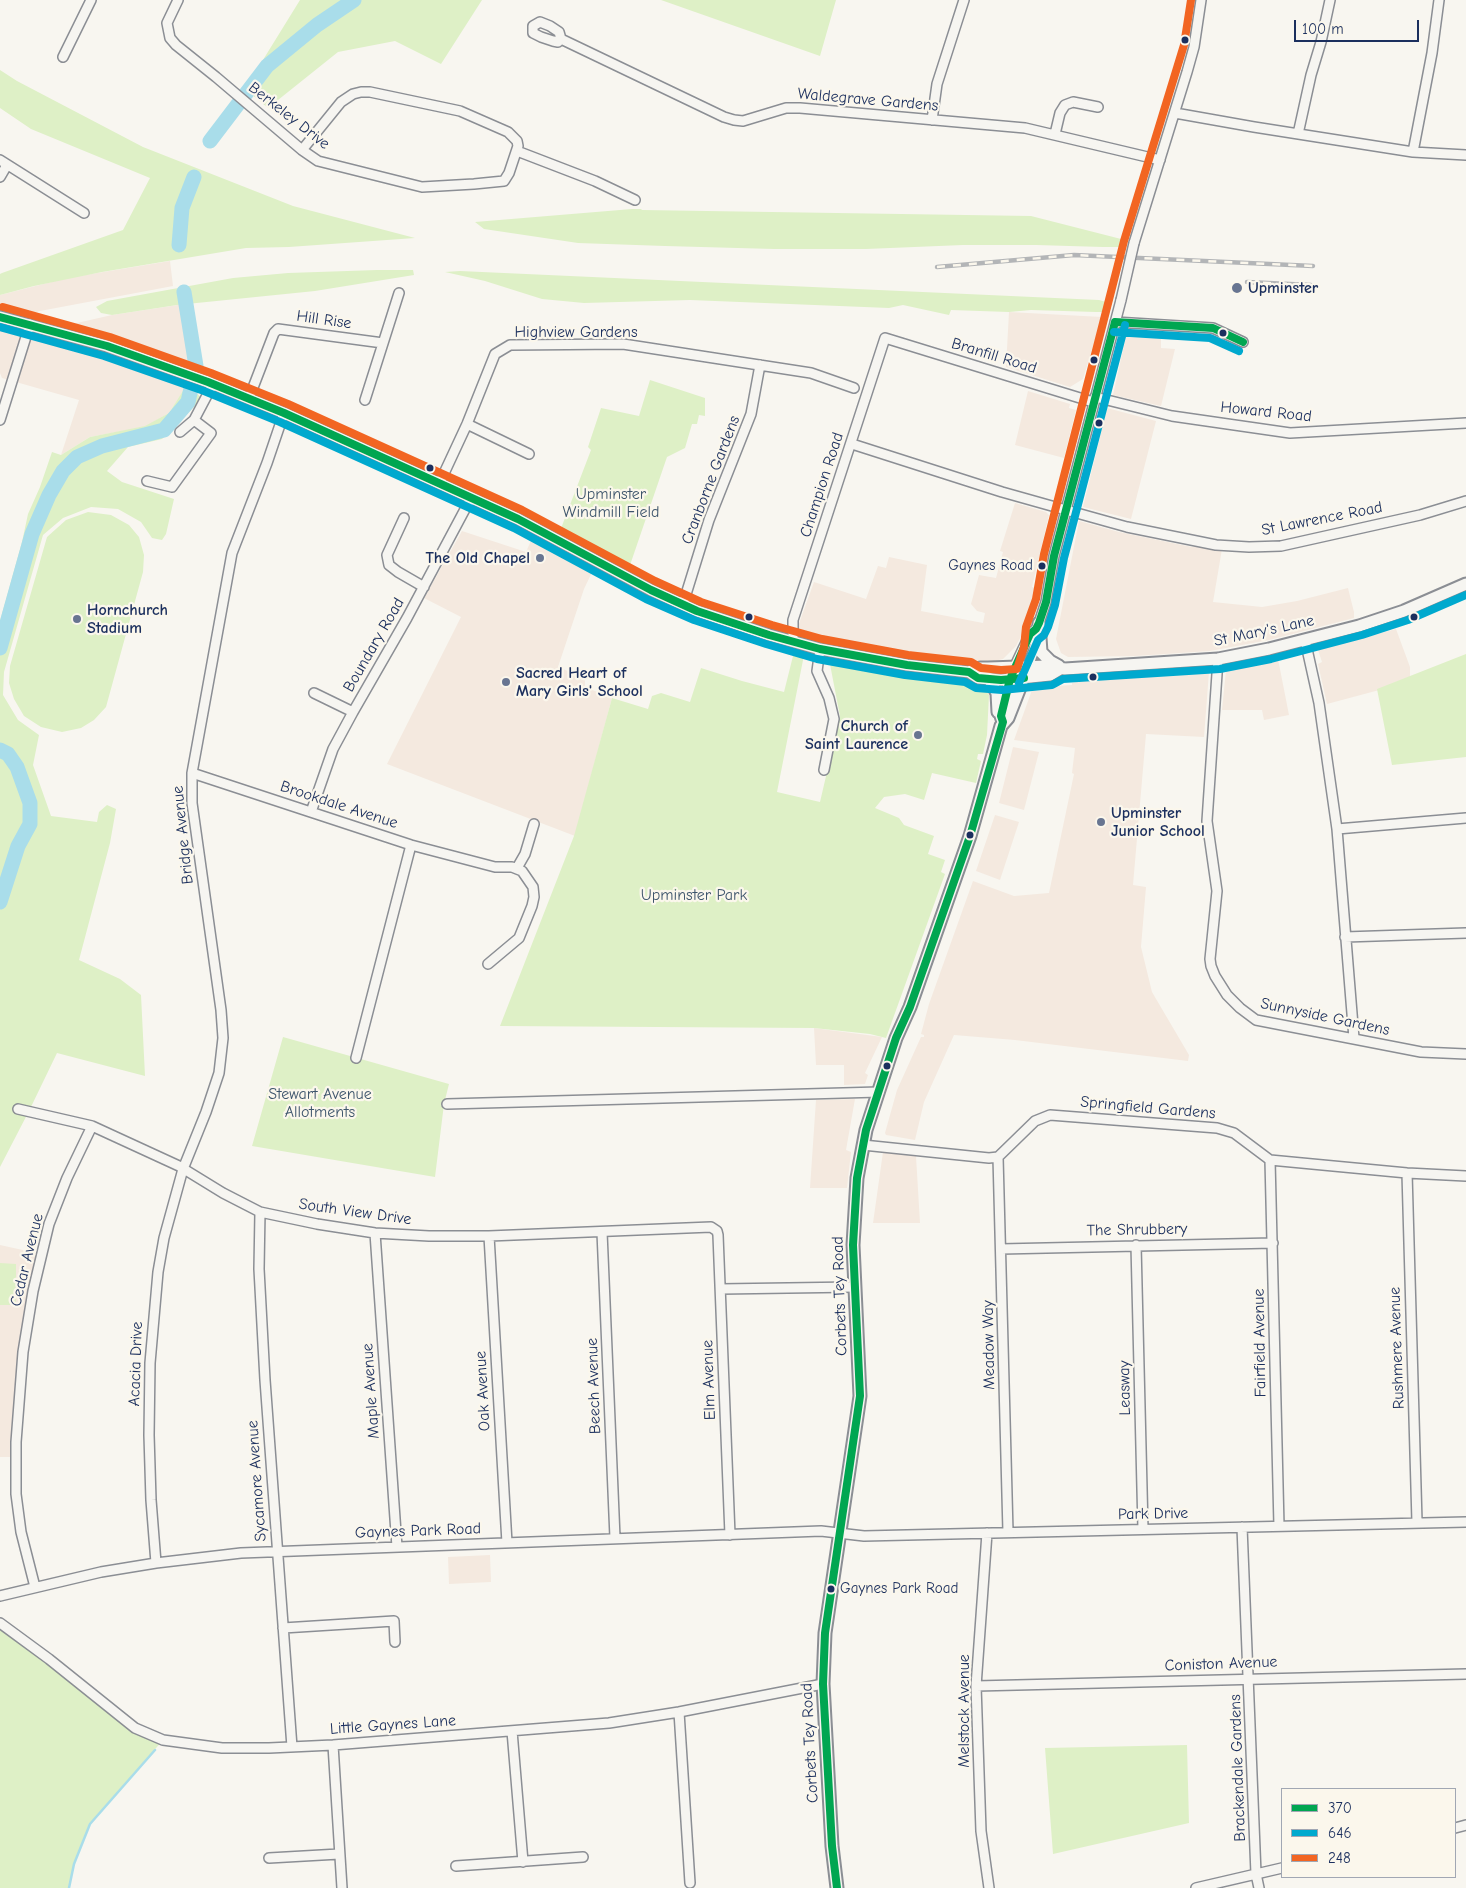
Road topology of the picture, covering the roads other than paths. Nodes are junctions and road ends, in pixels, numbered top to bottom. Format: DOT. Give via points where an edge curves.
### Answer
graph roads {
  1 [pos="91,0"];
  2 [pos="178,0"];
  3 [pos="964,0"];
  4 [pos="1201,0"];
  5 [pos="1330,0"];
  6 [pos="1439,0"];
  7 [pos="561,39"];
  8 [pos="63,57"];
  9 [pos="1098,107"];
  10 [pos="1175,113"];
  11 [pos="932,120"];
  12 [pos="1055,134"];
  13 [pos="1298,134"];
  14 [pos="302,150"];
  15 [pos="517,150"];
  16 [pos="1413,152"];
  17 [pos="1466,155"];
  18 [pos="1160,160"];
  19 [pos="4,162"];
  20 [pos="0,177"];
  21 [pos="635,200"];
  22 [pos="84,213"];
  23 [pos="399,293"];
  24 [pos="0,317"];
  25 [pos="1115,322"];
  26 [pos="30,324"];
  27 [pos="885,338"];
  28 [pos="383,342"];
  29 [pos="1243,342"];
  30 [pos="760,364"];
  31 [pos="213,384"];
  32 [pos="854,388"];
  33 [pos="3,396"];
  34 [pos="249,398"];
  35 [pos="365,400"];
  36 [pos="1094,400"];
  37 [pos="284,413"];
  38 [pos="0,420"];
  39 [pos="194,420"];
  40 [pos="1466,423"];
  41 [pos="467,424"];
  42 [pos="180,432"];
  43 [pos="852,444"];
  44 [pos="529,454"];
  45 [pos="147,481"];
  46 [pos="440,482"];
  47 [pos="471,498"];
  48 [pos="1466,501"];
  49 [pos="1066,510"];
  50 [pos="404,518"];
  51 [pos="1466,584"];
  52 [pos="424,587"];
  53 [pos="683,604"];
  54 [pos="1038,626"];
  55 [pos="1305,640"];
  56 [pos="793,641"];
  57 [pos="820,649"];
  58 [pos="1218,659"];
  59 [pos="1062,669"];
  60 [pos="970,672"];
  61 [pos="1026,672"];
  62 [pos="1012,674"];
  63 [pos="988,679"];
  64 [pos="314,693"];
  65 [pos="353,712"];
  66 [pos="1002,724"];
  67 [pos="824,770"];
  68 [pos="192,772"];
  69 [pos="311,812"];
  70 [pos="1466,818"];
  71 [pos="534,824"];
  72 [pos="1337,829"];
  73 [pos="411,845"];
  74 [pos="517,868"];
  75 [pos="1466,933"];
  76 [pos="1345,937"];
  77 [pos="488,964"];
  78 [pos="1354,1038"];
  79 [pos="1466,1054"];
  80 [pos="356,1058"];
  81 [pos="879,1092"];
  82 [pos="447,1104"];
  83 [pos="18,1109"];
  84 [pos="92,1126"];
  85 [pos="864,1144"];
  86 [pos="998,1158"];
  87 [pos="1270,1160"];
  88 [pos="184,1169"];
  89 [pos="1407,1173"];
  90 [pos="1466,1176"];
  91 [pos="260,1212"];
  92 [pos="711,1227"];
  93 [pos="375,1232"];
  94 [pos="602,1232"];
  95 [pos="489,1236"];
  96 [pos="1272,1242"];
  97 [pos="1136,1245"];
  98 [pos="1001,1248"];
  99 [pos="855,1287"];
  100 [pos="720,1289"];
  101 [pos="1417,1522"];
  102 [pos="1466,1522"];
  103 [pos="1279,1526"];
  104 [pos="1242,1527"];
  105 [pos="1143,1529"];
  106 [pos="1008,1532"];
  107 [pos="987,1533"];
  108 [pos="840,1534"];
  109 [pos="730,1535"];
  110 [pos="615,1538"];
  111 [pos="507,1544"];
  112 [pos="397,1547"];
  113 [pos="278,1551"];
  114 [pos="156,1563"];
  115 [pos="36,1587"];
  116 [pos="0,1596"];
  117 [pos="0,1623"];
  118 [pos="283,1628"];
  119 [pos="395,1642"];
  120 [pos="1466,1674"];
  121 [pos="1250,1678"];
  122 [pos="823,1684"];
  123 [pos="976,1686"];
  124 [pos="679,1712"];
  125 [pos="512,1731"];
  126 [pos="332,1745"];
  127 [pos="292,1747"];
  128 [pos="340,1854"];
  129 [pos="583,1857"];
  130 [pos="269,1858"];
  131 [pos="523,1862"];
  132 [pos="456,1866"];
  133 [pos="1281,1868"];
  134 [pos="1256,1874"];
  135 [pos="690,1884"];
  136 [pos="342,1888"];
  137 [pos="837,1888"];
  138 [pos="989,1888"];
  139 [pos="1196,1888"];
  140 [pos="1259,1888"];
  1 -- 8 [label="street"];
  2 -- 14 [label="street, Berkeley Drive" via="167,23 170,38"];
  3 -- 11 [label="street" via="937,84"];
  4 -- 10 [label="street" via="1194,47"];
  5 -- 13 [label="street"];
  6 -- 16 [label="street"];
  7 -- 11 [label="street, Waldegrave Gardens" via="734,120 743,121 786,108"];
  9 -- 12 [label="street" via="1073,102 1065,105"];
  10 -- 13 [label="street"];
  10 -- 18 [label="street"];
  11 -- 12 [label="street, Waldegrave Gardens"];
  12 -- 18 [label="street, Waldegrave Gardens"];
  13 -- 16 [label="street"];
  14 -- 15 [label="street, Berkeley Drive" via="318,161 422,187 504,181"];
  14 -- 15 [label="street" via="341,102 353,94 370,92 460,111 508,132 517,141"];
  15 -- 21 [label="street"];
  16 -- 17 [label="street"];
  18 -- 25 [label="street, bridge" via="1134,243"];
  19 -- 20 [label="street"];
  19 -- 22 [label="street"];
  23 -- 28 [label="street"];
  24 -- 26 [label="main road, St Mary's Lane"];
  25 -- 29 [label="street" via="1213,328"];
  25 -- 36 [label="street"];
  26 -- 31 [label="main road, St Mary's Lane" via="107,346"];
  26 -- 33 [label="street"];
  27 -- 36 [label="street, Branfill Road"];
  27 -- 43 [label="street, Champion Road"];
  28 -- 34 [label="street, Hill Rise" via="278,329"];
  28 -- 35 [label="street"];
  30 -- 32 [label="street, Highview Gardens" via="812,373"];
  30 -- 41 [label="street, Highview Gardens" via="623,344 510,345 495,354"];
  30 -- 53 [label="street, Cranborne Gardens" via="752,414 709,520"];
  31 -- 34 [label="main road, St Mary's Lane"];
  31 -- 39 [label="street"];
  33 -- 38 [label="street"];
  34 -- 37 [label="main road, St Mary's Lane"];
  36 -- 40 [label="street, Howard Road" via="1172,416 1290,433"];
  36 -- 49 [label="street"];
  37 -- 46 [label="main road, St Mary's Lane"];
  37 -- 68 [label="street, Bridge Avenue" via="232,553"];
  39 -- 42 [label="street"];
  39 -- 45 [label="street" via="211,433 172,487"];
  41 -- 44 [label="street"];
  41 -- 46 [label="street, Highview Gardens"];
  43 -- 49 [label="street"];
  43 -- 56 [label="street, Champion Road" via="794,620"];
  46 -- 47 [label="main road, St Mary's Lane"];
  47 -- 52 [label="street, Boundary Road"];
  47 -- 53 [label="main road, St Mary's Lane"];
  48 -- 49 [label="street, St Lawrence Road" via="1340,534 1281,546 1249,548 1216,545 1126,527"];
  49 -- 54 [label="street"];
  50 -- 52 [label="street" via="387,555 389,565"];
  51 -- 55 [label="main road, St Mary's Lane" via="1404,611"];
  52 -- 65 [label="street, Boundary Road"];
  53 -- 56 [label="main road, St Mary's Lane"];
  54 -- 59 [label="main road" via="1041,652"];
  54 -- 61 [label="street"];
  54 -- 62 [label="street" via="1030,634"];
  55 -- 58 [label="main road, St Mary's Lane"];
  55 -- 72 [label="street" via="1319,703"];
  56 -- 57 [label="main road, St Mary's Lane"];
  57 -- 60 [label="main road, St Mary's Lane" via="907,665"];
  57 -- 67 [label="street" via="818,671 834,720"];
  58 -- 59 [label="main road, St Mary's Lane"];
  58 -- 78 [label="street, Sunnyside Gardens" via="1207,821 1217,891 1211,966 1227,995 1256,1020"];
  59 -- 61 [label="main road, St Mary's Lane" via="1050,676"];
  60 -- 62 [label="main road, St Mary's Lane" via="980,668"];
  60 -- 63 [label="main road" via="978,678"];
  61 -- 62 [label="main road, St Mary's Lane"];
  61 -- 66 [label="main road, Corbets Tey Road" via="1008,718"];
  62 -- 63 [label="main road, St Mary's Lane"];
  62 -- 66 [label="main road, Corbets Tey Road" via="1001,716"];
  63 -- 66 [label="main road" via="996,693 998,718"];
  64 -- 65 [label="street"];
  65 -- 69 [label="street, Boundary Road" via="334,749"];
  66 -- 81 [label="main road, Corbets Tey Road" via="970,836"];
  68 -- 69 [label="street, Brookdale Avenue"];
  68 -- 88 [label="street, Bridge Avenue" via="192,803 223,1038 219,1072"];
  69 -- 73 [label="street, Brookdale Avenue"];
  70 -- 72 [label="street"];
  71 -- 74 [label="street"];
  72 -- 76 [label="street"];
  73 -- 74 [label="street" via="495,868"];
  73 -- 80 [label="street, Brookdale Avenue"];
  74 -- 77 [label="street" via="533,887 532,906 519,938"];
  75 -- 76 [label="street"];
  76 -- 78 [label="street"];
  78 -- 79 [label="street, Sunnyside Gardens" via="1422,1052"];
  81 -- 82 [label="street"];
  81 -- 85 [label="main road, Corbets Tey Road"];
  83 -- 84 [label="street, South View Drive"];
  84 -- 88 [label="street, South View Drive"];
  84 -- 115 [label="street, Cedar Avenue" via="66,1178 50,1224 33,1291 23,1352 16,1494 21,1532"];
  85 -- 86 [label="street"];
  85 -- 99 [label="main road, Corbets Tey Road" via="854,1228"];
  86 -- 87 [label="street, Springfield Gardens" via="1035,1121 1050,1115 1217,1128 1234,1133"];
  86 -- 98 [label="street, Meadow Way"];
  87 -- 89 [label="street"];
  87 -- 96 [label="street, Fairfield Avenue"];
  88 -- 91 [label="street, South View Drive"];
  88 -- 114 [label="street, Acacia Drive" via="164,1238 158,1272 150,1363 149,1435"];
  89 -- 90 [label="street"];
  89 -- 101 [label="street, Rushmere Avenue"];
  91 -- 93 [label="street, South View Drive"];
  91 -- 113 [label="street, Sycamore Avenue" via="259,1269"];
  92 -- 94 [label="street, South View Drive"];
  92 -- 100 [label="street, Elm Avenue" via="718,1236"];
  93 -- 95 [label="street, South View Drive"];
  93 -- 112 [label="street, Maple Avenue"];
  94 -- 95 [label="street, South View Drive"];
  94 -- 110 [label="street, Beech Avenue"];
  95 -- 111 [label="street, Oak Avenue"];
  96 -- 97 [label="street, The Shrubbery"];
  96 -- 103 [label="street, Fairfield Avenue"];
  97 -- 98 [label="street, The Shrubbery"];
  97 -- 105 [label="street, Leasway"];
  98 -- 106 [label="street, Meadow Way"];
  99 -- 100 [label="street"];
  99 -- 108 [label="main road, Corbets Tey Road" via="860,1396"];
  100 -- 109 [label="street, Elm Avenue"];
  101 -- 102 [label="street, Park Drive"];
  101 -- 103 [label="street, Park Drive"];
  103 -- 104 [label="street, Park Drive"];
  104 -- 105 [label="street, Park Drive"];
  104 -- 121 [label="street, Brackendale Gardens"];
  105 -- 106 [label="street, Park Drive"];
  106 -- 107 [label="street, Park Drive"];
  107 -- 108 [label="street, Park Drive"];
  107 -- 123 [label="street, Melstock Avenue"];
  108 -- 109 [label="street, Gaynes Park Road" via="821,1531"];
  108 -- 122 [label="main road, Corbets Tey Road" via="825,1633"];
  109 -- 110 [label="street, Gaynes Park Road"];
  110 -- 111 [label="street, Gaynes Park Road"];
  111 -- 112 [label="street, Gaynes Park Road"];
  112 -- 113 [label="street, Gaynes Park Road"];
  113 -- 114 [label="street, Gaynes Park Road"];
  113 -- 118 [label="street, Sycamore Avenue"];
  114 -- 115 [label="street, Gaynes Park Road"];
  115 -- 116 [label="street, Gaynes Park Road"];
  117 -- 127 [label="street, Little Gaynes Lane" via="142,1732 163,1740 222,1748"];
  118 -- 119 [label="street" via="394,1621"];
  118 -- 127 [label="street, Sycamore Avenue"];
  120 -- 121 [label="street, Coniston Avenue"];
  121 -- 123 [label="street, Coniston Avenue"];
  121 -- 134 [label="street, Brackendale Gardens"];
  122 -- 124 [label="street, Little Gaynes Lane"];
  122 -- 137 [label="main road, Corbets Tey Road"];
  123 -- 138 [label="street, Melstock Avenue" via="981,1831"];
  124 -- 125 [label="street, Little Gaynes Lane" via="609,1723"];
  124 -- 135 [label="street"];
  125 -- 126 [label="street, Little Gaynes Lane"];
  125 -- 131 [label="street"];
  126 -- 127 [label="street, Little Gaynes Lane"];
  126 -- 128 [label="street"];
  128 -- 130 [label="street"];
  128 -- 136 [label="street"];
  129 -- 131 [label="street"];
  131 -- 132 [label="street"];
  133 -- 134 [label="street"];
  134 -- 139 [label="street"];
  134 -- 140 [label="street, Brackendale Gardens"];
}
